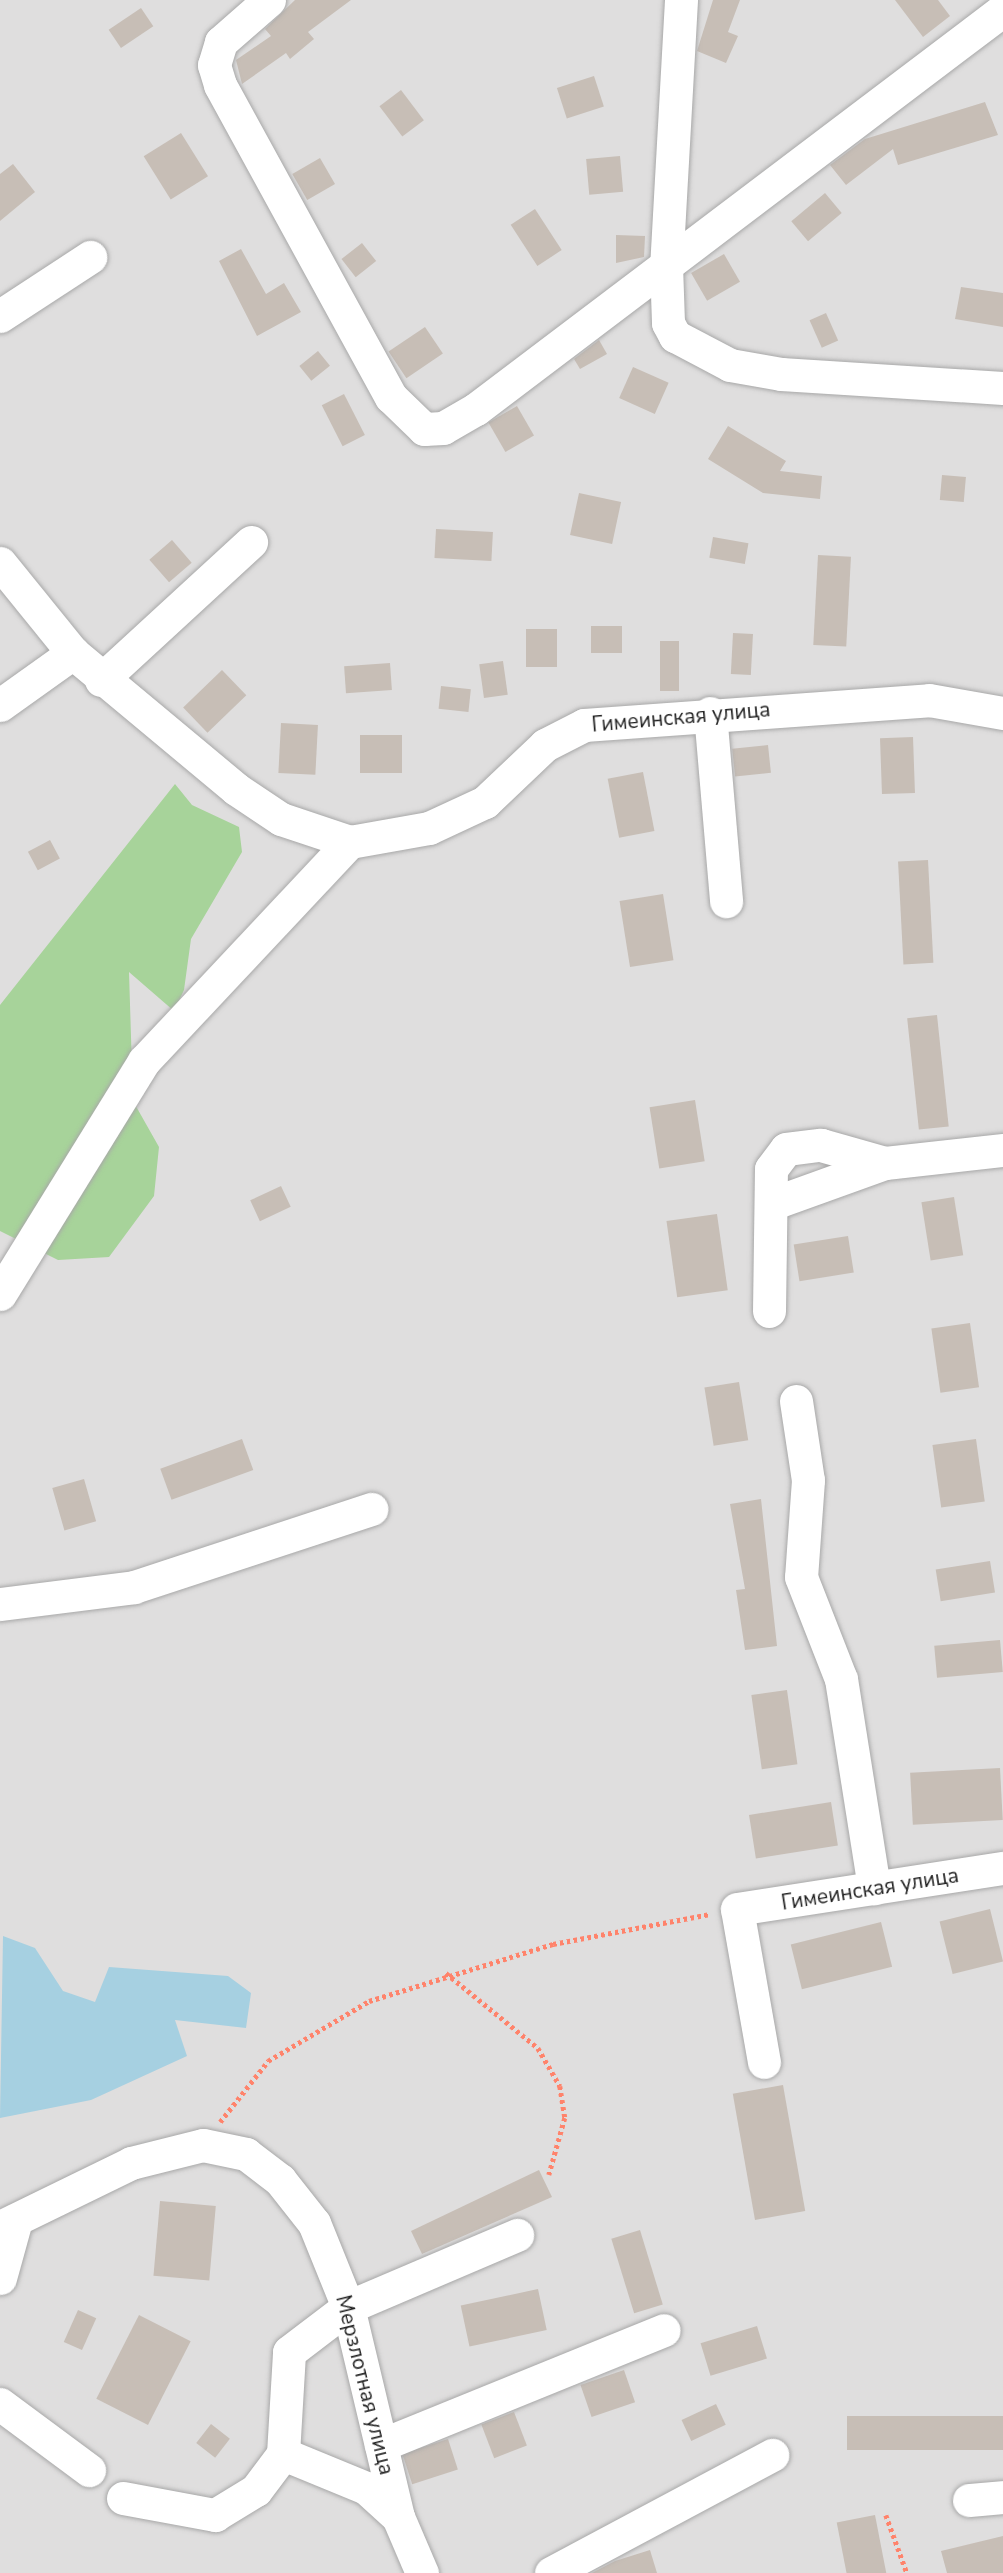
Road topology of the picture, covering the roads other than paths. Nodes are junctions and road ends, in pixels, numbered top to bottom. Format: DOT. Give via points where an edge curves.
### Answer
graph roads {
  1 [pos="269,0"];
  2 [pos="681,0"];
  3 [pos="1003,10"];
  4 [pos="90,257"];
  5 [pos="666,265"];
  6 [pos="0,316"];
  7 [pos="1003,388"];
  8 [pos="251,542"];
  9 [pos="0,563"];
  10 [pos="73,653"];
  11 [pos="101,680"];
  12 [pos="0,705"];
  13 [pos="710,713"];
  14 [pos="1003,713"];
  15 [pos="350,842"];
  16 [pos="726,901"];
  17 [pos="1003,1150"];
  18 [pos="885,1163"];
  19 [pos="771,1204"];
  20 [pos="0,1294"];
  21 [pos="769,1311"];
  22 [pos="796,1401"];
  23 [pos="372,1509"];
  24 [pos="0,1604"];
  25 [pos="1003,1868"];
  26 [pos="874,1888"];
  27 [pos="764,2063"];
  28 [pos="8,2224"];
  29 [pos="517,2235"];
  30 [pos="0,2278"];
  31 [pos="348,2307"];
  32 [pos="664,2330"];
  33 [pos="0,2404"];
  34 [pos="381,2445"];
  35 [pos="283,2454"];
  36 [pos="772,2455"];
  37 [pos="89,2470"];
  38 [pos="1003,2497"];
  39 [pos="123,2498"];
  40 [pos="969,2500"];
  41 [pos="398,2517"];
  42 [pos="422,2573"];
  43 [pos="551,2573"];
  1 -- 5 [label="street" via="221,42 214,65 220,85 391,397 410,420 424,429 443,428 477,410"];
  2 -- 5 [label="street"];
  3 -- 5 [label="street"];
  4 -- 6 [label="street"];
  5 -- 7 [label="street" via="668,323 675,336 730,365"];
  8 -- 11 [label="street"];
  9 -- 10 [label="street"];
  10 -- 11 [label="street"];
  10 -- 12 [label="street"];
  11 -- 15 [label="street" via="281,819"];
  13 -- 14 [label="street, Гимеинская улица" via="929,699"];
  13 -- 15 [label="street, Гимеинская улица" via="584,725 545,745 485,802 429,828"];
  13 -- 16 [label="street"];
  15 -- 20 [label="street" via="144,1061"];
  17 -- 18 [label="street"];
  18 -- 19 [label="street"];
  18 -- 19 [label="street" via="821,1145 786,1149 771,1169"];
  19 -- 21 [label="street"];
  22 -- 26 [label="street" via="808,1480 802,1577 841,1679"];
  23 -- 24 [label="street" via="134,1587"];
  25 -- 26 [label="street, Гимеинская улица"];
  26 -- 27 [label="street, Гимеинская улица" via="737,1909"];
  28 -- 30 [label="street"];
  28 -- 31 [label="street, Мерзлотная улица" via="131,2163 203,2145 246,2154 280,2180 314,2223"];
  29 -- 31 [label="street"];
  31 -- 34 [label="street, Мерзлотная улица"];
  31 -- 35 [label="street" via="289,2352"];
  32 -- 34 [label="street"];
  33 -- 37 [label="street"];
  34 -- 41 [label="street, Мерзлотная улица"];
  35 -- 39 [label="street" via="256,2490 215,2515"];
  35 -- 41 [label="street" via="366,2488"];
  36 -- 43 [label="street"];
  38 -- 40 [label="street"];
  41 -- 42 [label="street, Мерзлотная улица"];
}
